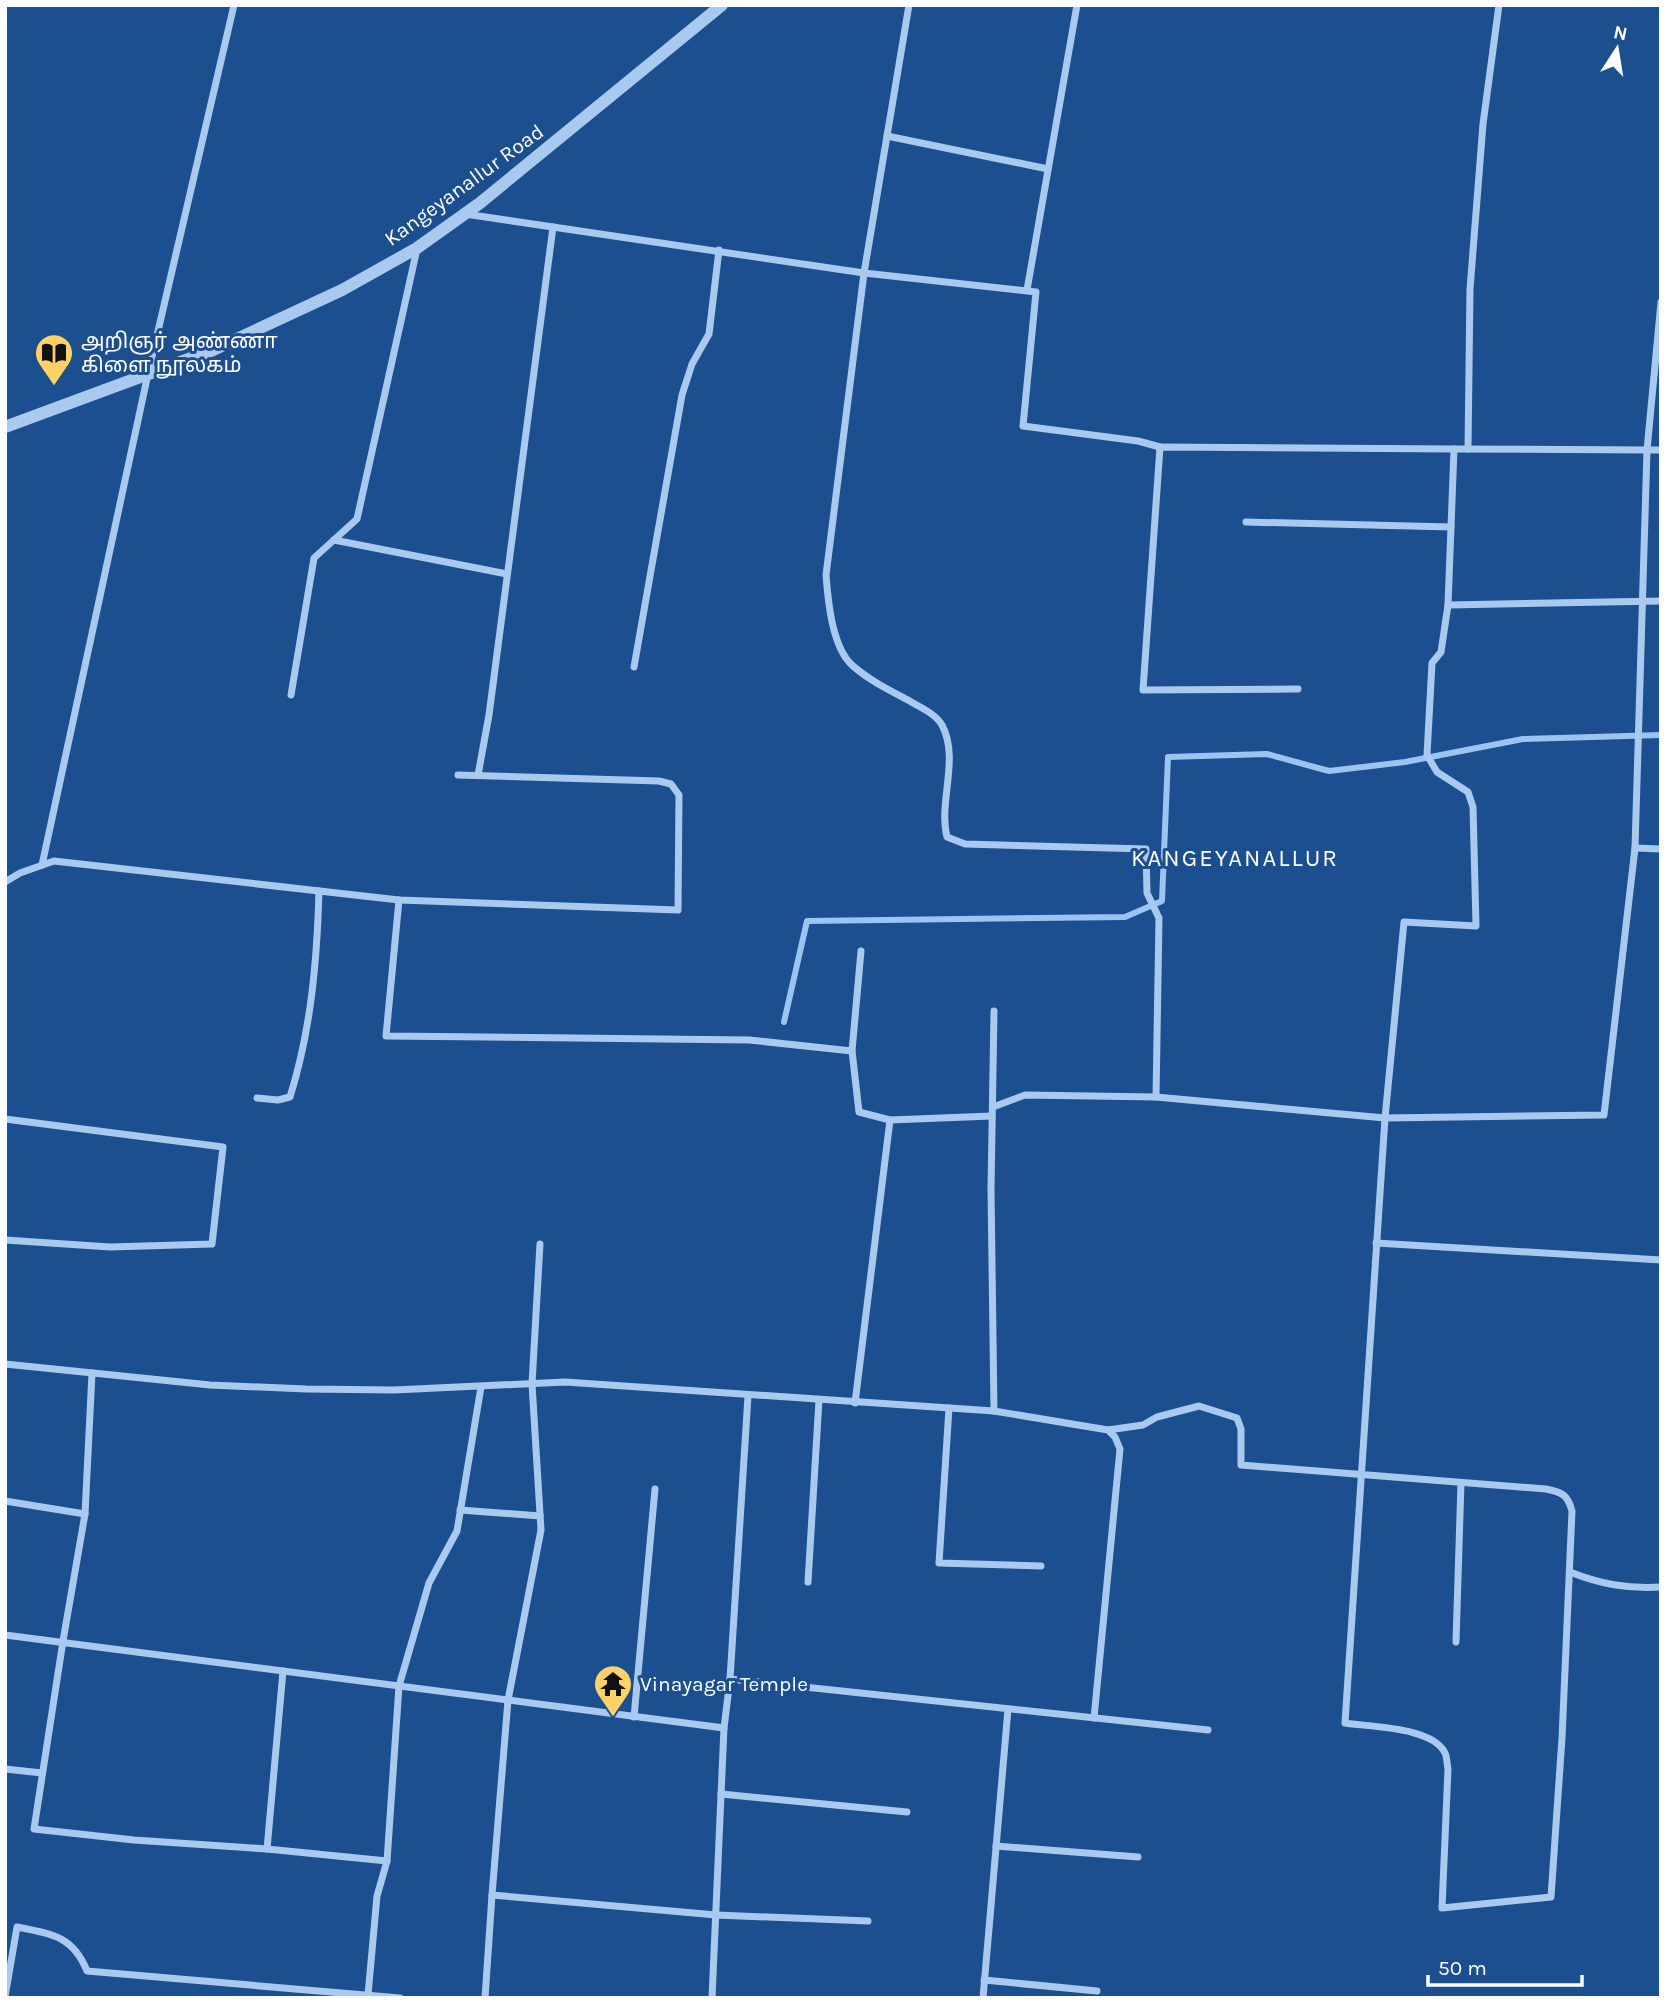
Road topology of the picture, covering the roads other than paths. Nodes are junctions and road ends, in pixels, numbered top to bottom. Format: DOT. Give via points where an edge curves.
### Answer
graph roads {
  1 [pos="234,5"];
  2 [pos="722,5"];
  3 [pos="909,5"];
  4 [pos="1077,5"];
  5 [pos="1499,5"];
  6 [pos="887,136"];
  7 [pos="1048,169"];
  8 [pos="464,214"];
  9 [pos="553,227"];
  10 [pos="417,248"];
  11 [pos="719,250"];
  12 [pos="864,273"];
  13 [pos="1027,290"];
  14 [pos="1661,302"];
  15 [pos="148,374"];
  16 [pos="5,427"];
  17 [pos="1160,447"];
  18 [pos="1454,449"];
  19 [pos="1468,449"];
  20 [pos="1647,450"];
  21 [pos="1661,450"];
  22 [pos="1246,522"];
  23 [pos="1451,527"];
  24 [pos="334,540"];
  25 [pos="507,574"];
  26 [pos="1661,601"];
  27 [pos="1643,602"];
  28 [pos="1448,605"];
  29 [pos="634,667"];
  30 [pos="1298,690"];
  31 [pos="290,695"];
  32 [pos="458,775"];
  33 [pos="478,775"];
  34 [pos="1635,848"];
  35 [pos="1661,849"];
  36 [pos="42,865"];
  37 [pos="5,881"];
  38 [pos="319,891"];
  39 [pos="399,900"];
  40 [pos="862,951"];
  41 [pos="994,1011"];
  42 [pos="852,1051"];
  43 [pos="1156,1097"];
  44 [pos="257,1098"];
  45 [pos="993,1107"];
  46 [pos="992,1116"];
  47 [pos="1385,1118"];
  48 [pos="5,1119"];
  49 [pos="890,1120"];
  50 [pos="5,1240"];
  51 [pos="540,1244"];
  52 [pos="1376,1244"];
  53 [pos="1661,1260"];
  54 [pos="5,1364"];
  55 [pos="92,1373"];
  56 [pos="532,1384"];
  57 [pos="481,1387"];
  58 [pos="748,1396"];
  59 [pos="819,1400"];
  60 [pos="855,1403"];
  61 [pos="949,1408"];
  62 [pos="994,1411"];
  63 [pos="1108,1430"];
  64 [pos="1360,1476"];
  65 [pos="1461,1483"];
  66 [pos="655,1489"];
  67 [pos="5,1501"];
  68 [pos="460,1510"];
  69 [pos="85,1514"];
  70 [pos="540,1516"];
  71 [pos="1041,1566"];
  72 [pos="1570,1572"];
  73 [pos="808,1582"];
  74 [pos="1661,1587"];
  75 [pos="5,1635"];
  76 [pos="63,1642"];
  77 [pos="1456,1642"];
  78 [pos="283,1671"];
  79 [pos="730,1679"];
  80 [pos="399,1686"];
  81 [pos="508,1700"];
  82 [pos="1008,1709"];
  83 [pos="634,1717"];
  84 [pos="1094,1718"];
  85 [pos="724,1728"];
  86 [pos="1208,1730"];
  87 [pos="5,1769"];
  88 [pos="43,1773"];
  89 [pos="720,1794"];
  90 [pos="907,1812"];
  91 [pos="996,1846"];
  92 [pos="267,1849"];
  93 [pos="1138,1857"];
  94 [pos="387,1861"];
  95 [pos="492,1895"];
  96 [pos="716,1915"];
  97 [pos="868,1921"];
  98 [pos="984,1980"];
  99 [pos="1097,1990"];
  100 [pos="368,1995"];
  101 [pos="5,1997"];
  102 [pos="400,1998"];
  103 [pos="485,1998"];
  104 [pos="712,1998"];
  105 [pos="983,1998"];
  1 -- 15 [label="street"];
  2 -- 8 [label="street, Kangeyanallur Road"];
  3 -- 6 [label="street"];
  4 -- 7 [label="street"];
  5 -- 19 [label="street" via="1483,124 1470,289"];
  6 -- 7 [label="street"];
  6 -- 12 [label="street"];
  7 -- 13 [label="street"];
  8 -- 9 [label="street"];
  8 -- 10 [label="street, Kangeyanallur Road"];
  9 -- 11 [label="street"];
  9 -- 25 [label="street"];
  10 -- 15 [label="street, Kangeyanallur Road" via="331,295"];
  10 -- 24 [label="street" via="357,519"];
  11 -- 12 [label="street"];
  11 -- 29 [label="street" via="709,334 682,395"];
  12 -- 13 [label="street"];
  12 -- 43 [label="street" via="826,575 829,616 836,636 850,664 940,722 948,738 947,837 965,844 1146,849 1147,893 1159,918"];
  13 -- 17 [label="street" via="1036,292 1023,426"];
  14 -- 20 [label="street"];
  15 -- 16 [label="street, Kangeyanallur Road"];
  15 -- 36 [label="street"];
  17 -- 18 [label="street"];
  17 -- 30 [label="street" via="1143,690"];
  18 -- 19 [label="street"];
  18 -- 23 [label="street"];
  19 -- 20 [label="street"];
  20 -- 21 [label="street"];
  20 -- 27 [label="street"];
  22 -- 23 [label="street"];
  23 -- 28 [label="street"];
  24 -- 25 [label="street"];
  24 -- 31 [label="street" via="314,558"];
  25 -- 33 [label="street"];
  26 -- 27 [label="street"];
  27 -- 28 [label="street"];
  27 -- 34 [label="street"];
  28 -- 47 [label="street" via="1441,652 1432,663 1427,755 1436,770 1468,792 1473,807 1476,926 1404,922"];
  32 -- 33 [label="street"];
  33 -- 39 [label="street" via="671,785 678,795 678,910"];
  34 -- 35 [label="street"];
  34 -- 47 [label="street" via="1604,1115"];
  36 -- 37 [label="street"];
  36 -- 38 [label="street" via="84,863"];
  38 -- 39 [label="street"];
  38 -- 44 [label="street" via="313,989 302,1058 290,1097"];
  39 -- 42 [label="street" via="386,1036 749,1040"];
  40 -- 42 [label="street"];
  41 -- 45 [label="street"];
  42 -- 49 [label="street" via="859,1112"];
  43 -- 45 [label="street" via="1025,1096"];
  43 -- 47 [label="street"];
  45 -- 46 [label="street"];
  46 -- 49 [label="street"];
  46 -- 62 [label="street"];
  47 -- 52 [label="street"];
  48 -- 50 [label="street" via="223,1147 212,1244 110,1247"];
  49 -- 60 [label="street"];
  51 -- 56 [label="street"];
  52 -- 53 [label="street"];
  52 -- 64 [label="street"];
  54 -- 55 [label="street"];
  55 -- 57 [label="street" via="306,1389"];
  55 -- 69 [label="street"];
  56 -- 57 [label="street"];
  56 -- 58 [label="street" via="565,1382"];
  56 -- 70 [label="street"];
  57 -- 68 [label="street"];
  58 -- 59 [label="street"];
  58 -- 79 [label="street"];
  59 -- 60 [label="street"];
  59 -- 73 [label="street"];
  60 -- 61 [label="street"];
  61 -- 62 [label="street"];
  61 -- 71 [label="street" via="939,1563"];
  62 -- 63 [label="street"];
  63 -- 64 [label="street" via="1143,1425 1199,1406 1237,1418 1241,1465"];
  63 -- 84 [label="street" via="1120,1450"];
  64 -- 65 [label="street"];
  64 -- 72 [label="street" via="1345,1723 1423,1735 1446,1753 1442,1908 1551,1897"];
  65 -- 72 [label="street" via="1561,1491 1572,1511"];
  65 -- 77 [label="street"];
  66 -- 83 [label="street"];
  67 -- 69 [label="street"];
  68 -- 70 [label="street"];
  68 -- 80 [label="street" via="457,1531 429,1583"];
  69 -- 76 [label="street"];
  70 -- 81 [label="street" via="541,1531"];
  72 -- 74 [label="street" via="1608,1585"];
  75 -- 76 [label="street"];
  76 -- 78 [label="street"];
  76 -- 88 [label="street"];
  78 -- 80 [label="street"];
  78 -- 92 [label="street"];
  79 -- 82 [label="street"];
  79 -- 85 [label="street"];
  80 -- 81 [label="street"];
  80 -- 94 [label="street"];
  81 -- 83 [label="street"];
  81 -- 95 [label="street"];
  82 -- 84 [label="street"];
  82 -- 91 [label="street"];
  83 -- 85 [label="street"];
  84 -- 86 [label="street"];
  85 -- 89 [label="street"];
  87 -- 88 [label="street"];
  88 -- 92 [label="street" via="34,1829"];
  89 -- 90 [label="street"];
  89 -- 96 [label="street"];
  91 -- 93 [label="street"];
  91 -- 98 [label="street"];
  92 -- 94 [label="street"];
  94 -- 100 [label="street" via="376,1896"];
  95 -- 96 [label="street"];
  95 -- 103 [label="street"];
  96 -- 97 [label="street"];
  96 -- 104 [label="street"];
  98 -- 99 [label="street"];
  98 -- 105 [label="street"];
  100 -- 101 [label="street" via="87,1971 70,1942 17,1927"];
  100 -- 102 [label="street"];
}
